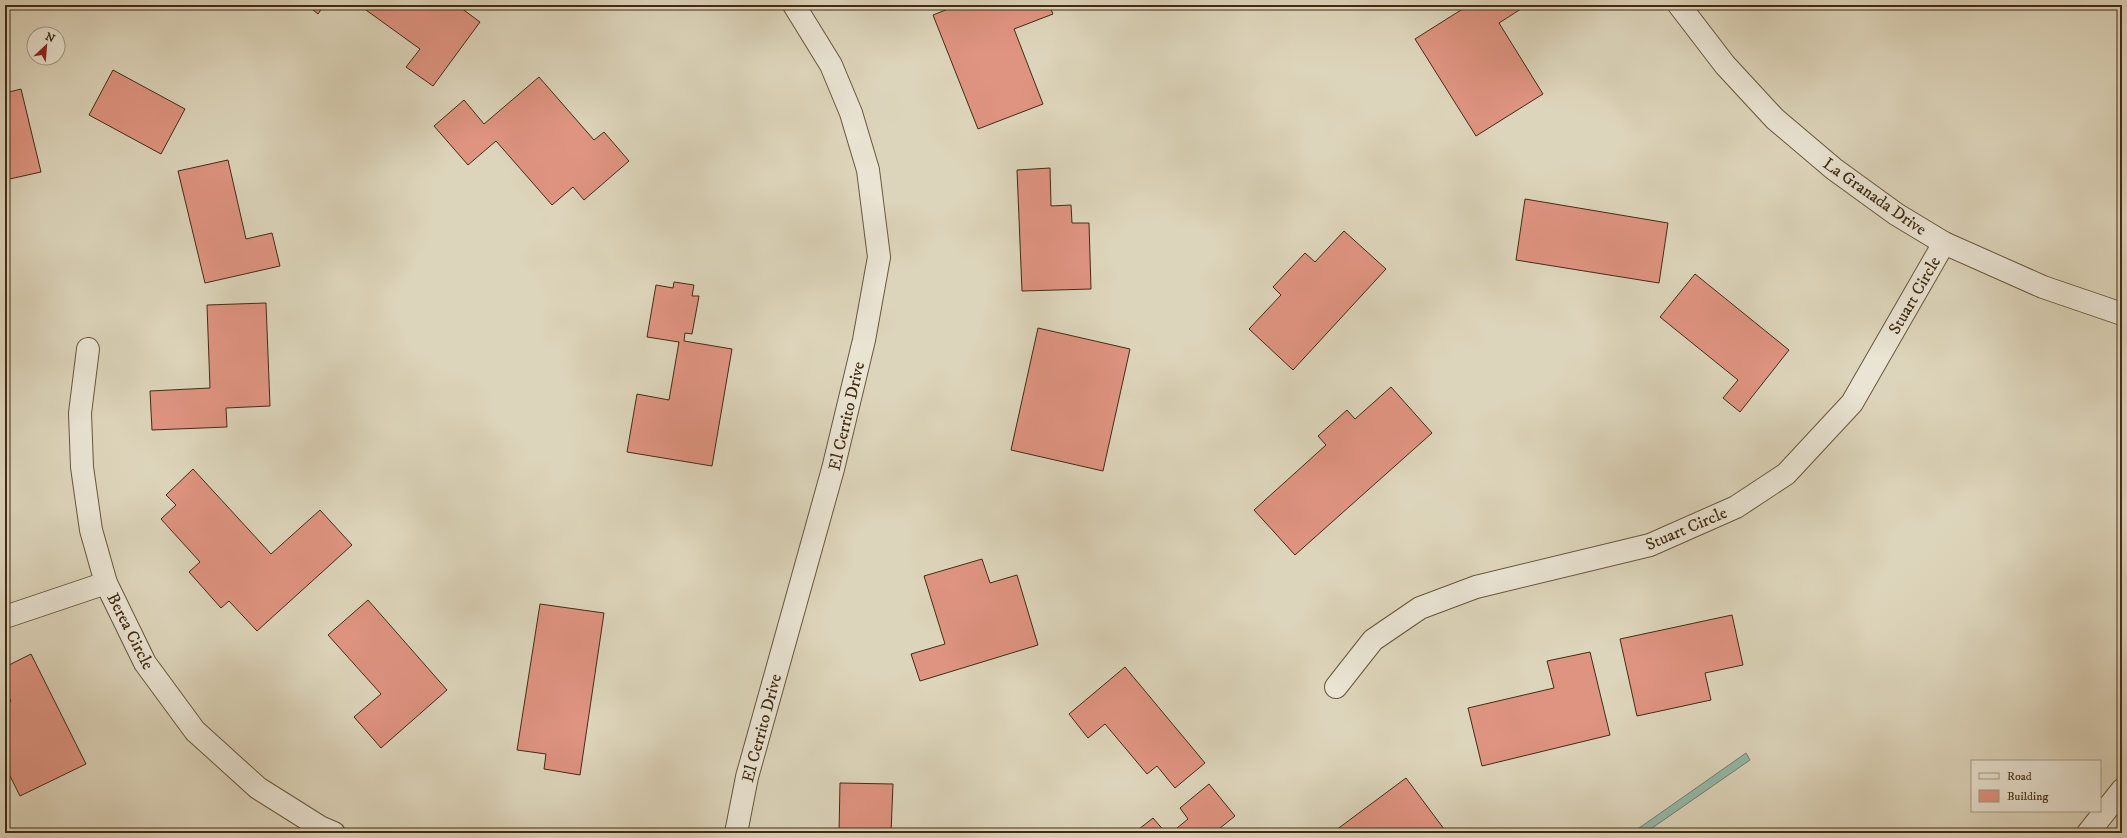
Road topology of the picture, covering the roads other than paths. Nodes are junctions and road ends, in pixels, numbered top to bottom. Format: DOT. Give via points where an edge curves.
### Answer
graph roads {
  1 [pos="794,5"];
  2 [pos="1679,5"];
  3 [pos="1944,243"];
  4 [pos="2122,314"];
  5 [pos="88,349"];
  6 [pos="106,583"];
  7 [pos="5,617"];
  8 [pos="1336,687"];
  9 [pos="2122,790"];
  10 [pos="323,831"];
  11 [pos="736,833"];
  12 [pos="2088,833"];
  1 -- 11 [label="street, El Cerrito Drive" via="831,66 851,113 868,170 879,257 864,340 833,469 747,777"];
  2 -- 3 [label="street, La Granada Drive" via="1725,65 1775,119 1834,169 1896,214"];
  3 -- 4 [label="street, La Granada Drive" via="2043,287"];
  3 -- 8 [label="street, Stuart Circle" via="1852,403 1786,474 1736,507 1650,545 1476,587 1420,608 1373,640"];
  5 -- 6 [label="street, Berea Circle" via="80,413 82,467 91,530"];
  6 -- 7 [label="street"];
  6 -- 10 [label="street, Berea Circle" via="145,663 195,731 258,788"];
  9 -- 12 [label="street"];
}
